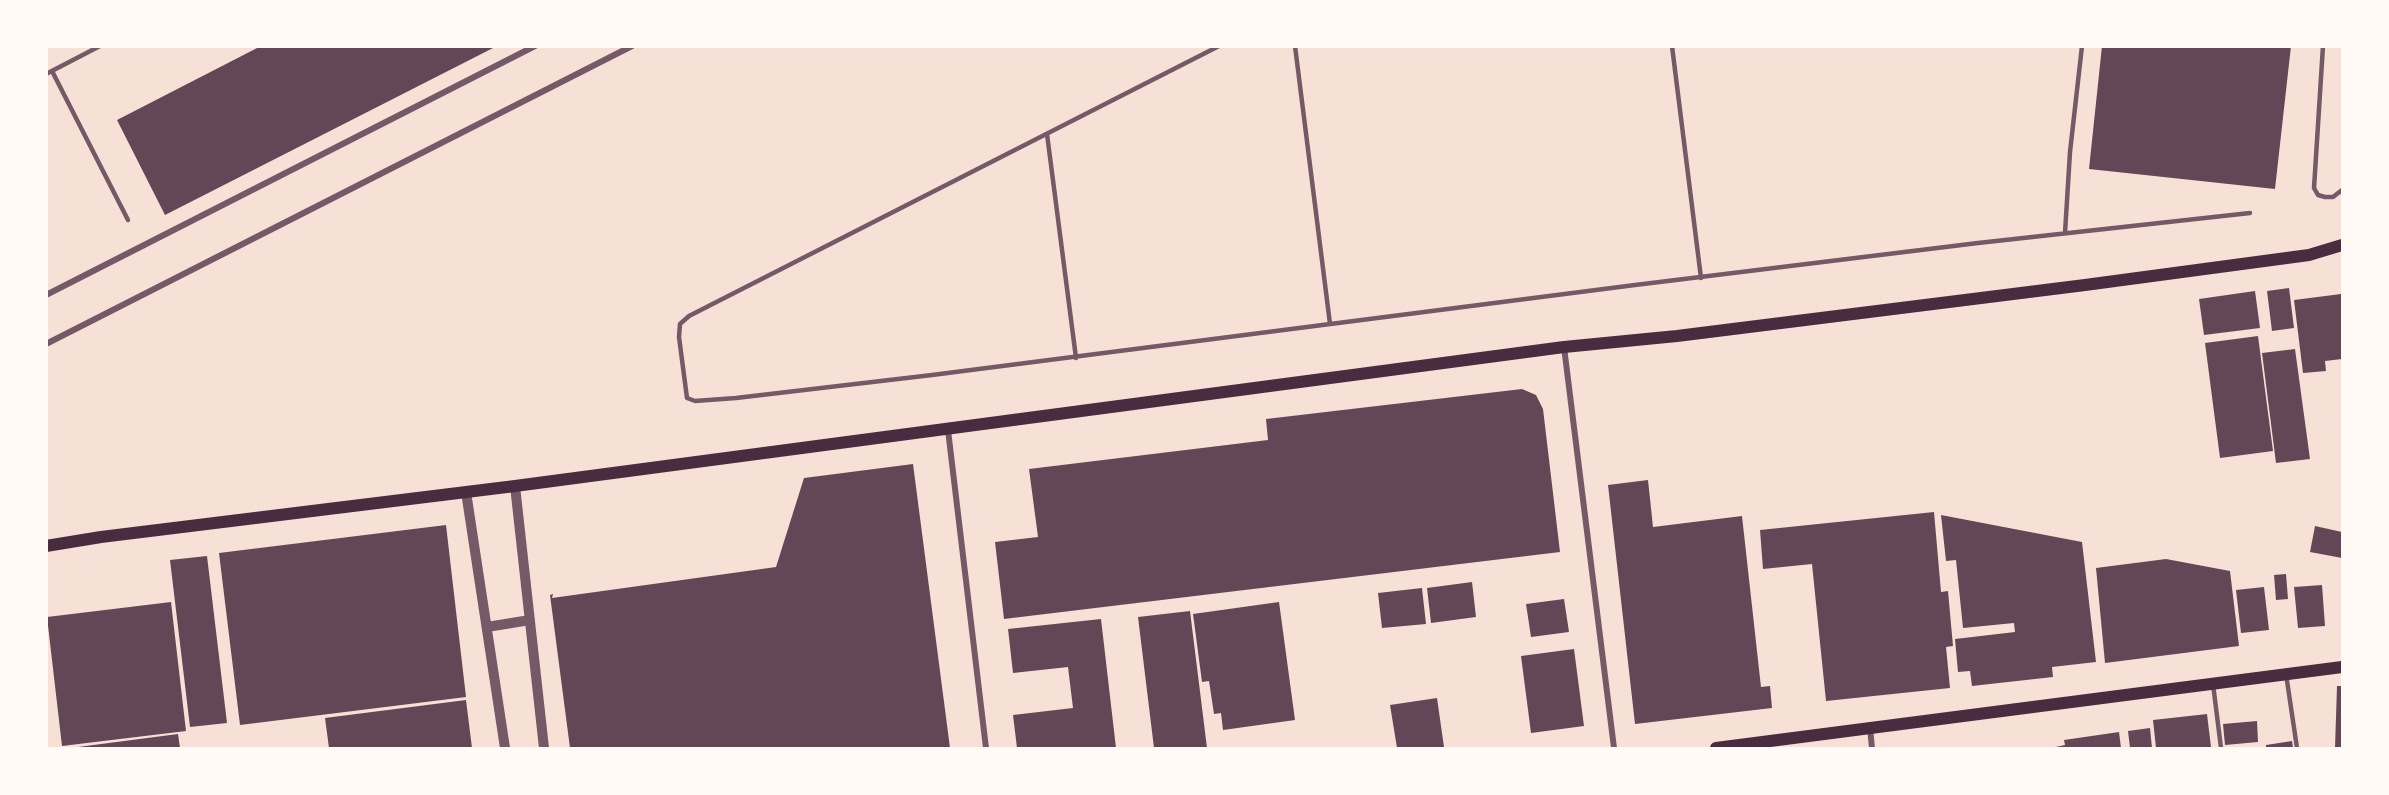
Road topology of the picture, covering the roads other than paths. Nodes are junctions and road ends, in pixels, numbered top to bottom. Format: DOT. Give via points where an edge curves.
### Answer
graph roads {
  1 [pos="100,46"];
  2 [pos="535,46"];
  3 [pos="632,46"];
  4 [pos="1219,46"];
  5 [pos="1295,46"];
  6 [pos="1672,46"];
  7 [pos="2082,46"];
  8 [pos="2322,46"];
  9 [pos="52,71"];
  10 [pos="46,74"];
  11 [pos="1047,134"];
  12 [pos="2343,190"];
  13 [pos="2250,213"];
  14 [pos="128,220"];
  15 [pos="2065,233"];
  16 [pos="2343,244"];
  17 [pos="1701,278"];
  18 [pos="46,295"];
  19 [pos="1330,324"];
  20 [pos="46,344"];
  21 [pos="1564,347"];
  22 [pos="1076,358"];
  23 [pos="948,430"];
  24 [pos="515,486"];
  25 [pos="466,492"];
  26 [pos="46,546"];
  27 [pos="530,620"];
  28 [pos="487,627"];
  29 [pos="2343,667"];
  30 [pos="2286,674"];
  31 [pos="2213,684"];
  32 [pos="1870,728"];
  33 [pos="505,748"];
  34 [pos="544,748"];
  35 [pos="986,748"];
  36 [pos="1614,748"];
  37 [pos="1716,748"];
  38 [pos="1872,748"];
  39 [pos="2221,748"];
  40 [pos="2297,748"];
  1 -- 9 [label="lane"];
  2 -- 18 [label="street"];
  3 -- 20 [label="street"];
  4 -- 11 [label="lane"];
  5 -- 19 [label="lane"];
  6 -- 17 [label="lane"];
  7 -- 15 [label="lane"];
  8 -- 12 [label="lane" via="2314,188 2325,197"];
  9 -- 10 [label="lane"];
  9 -- 14 [label="lane"];
  11 -- 22 [label="lane"];
  11 -- 22 [label="lane" via="683,321 679,337 684,384 687,398 703,401"];
  13 -- 15 [label="lane"];
  15 -- 17 [label="lane"];
  16 -- 21 [label="main road" via="2309,255 2085,285"];
  17 -- 19 [label="lane"];
  19 -- 22 [label="lane"];
  21 -- 23 [label="main road"];
  21 -- 36 [label="street"];
  23 -- 24 [label="main road"];
  23 -- 35 [label="street"];
  24 -- 25 [label="main road"];
  24 -- 27 [label="street"];
  25 -- 26 [label="main road"];
  25 -- 28 [label="street"];
  27 -- 28 [label="street"];
  27 -- 34 [label="street"];
  28 -- 33 [label="street"];
  29 -- 30 [label="main road"];
  30 -- 31 [label="main road"];
  30 -- 40 [label="lane"];
  31 -- 32 [label="main road"];
  31 -- 39 [label="lane"];
  32 -- 37 [label="main road"];
  32 -- 38 [label="street"];
}
